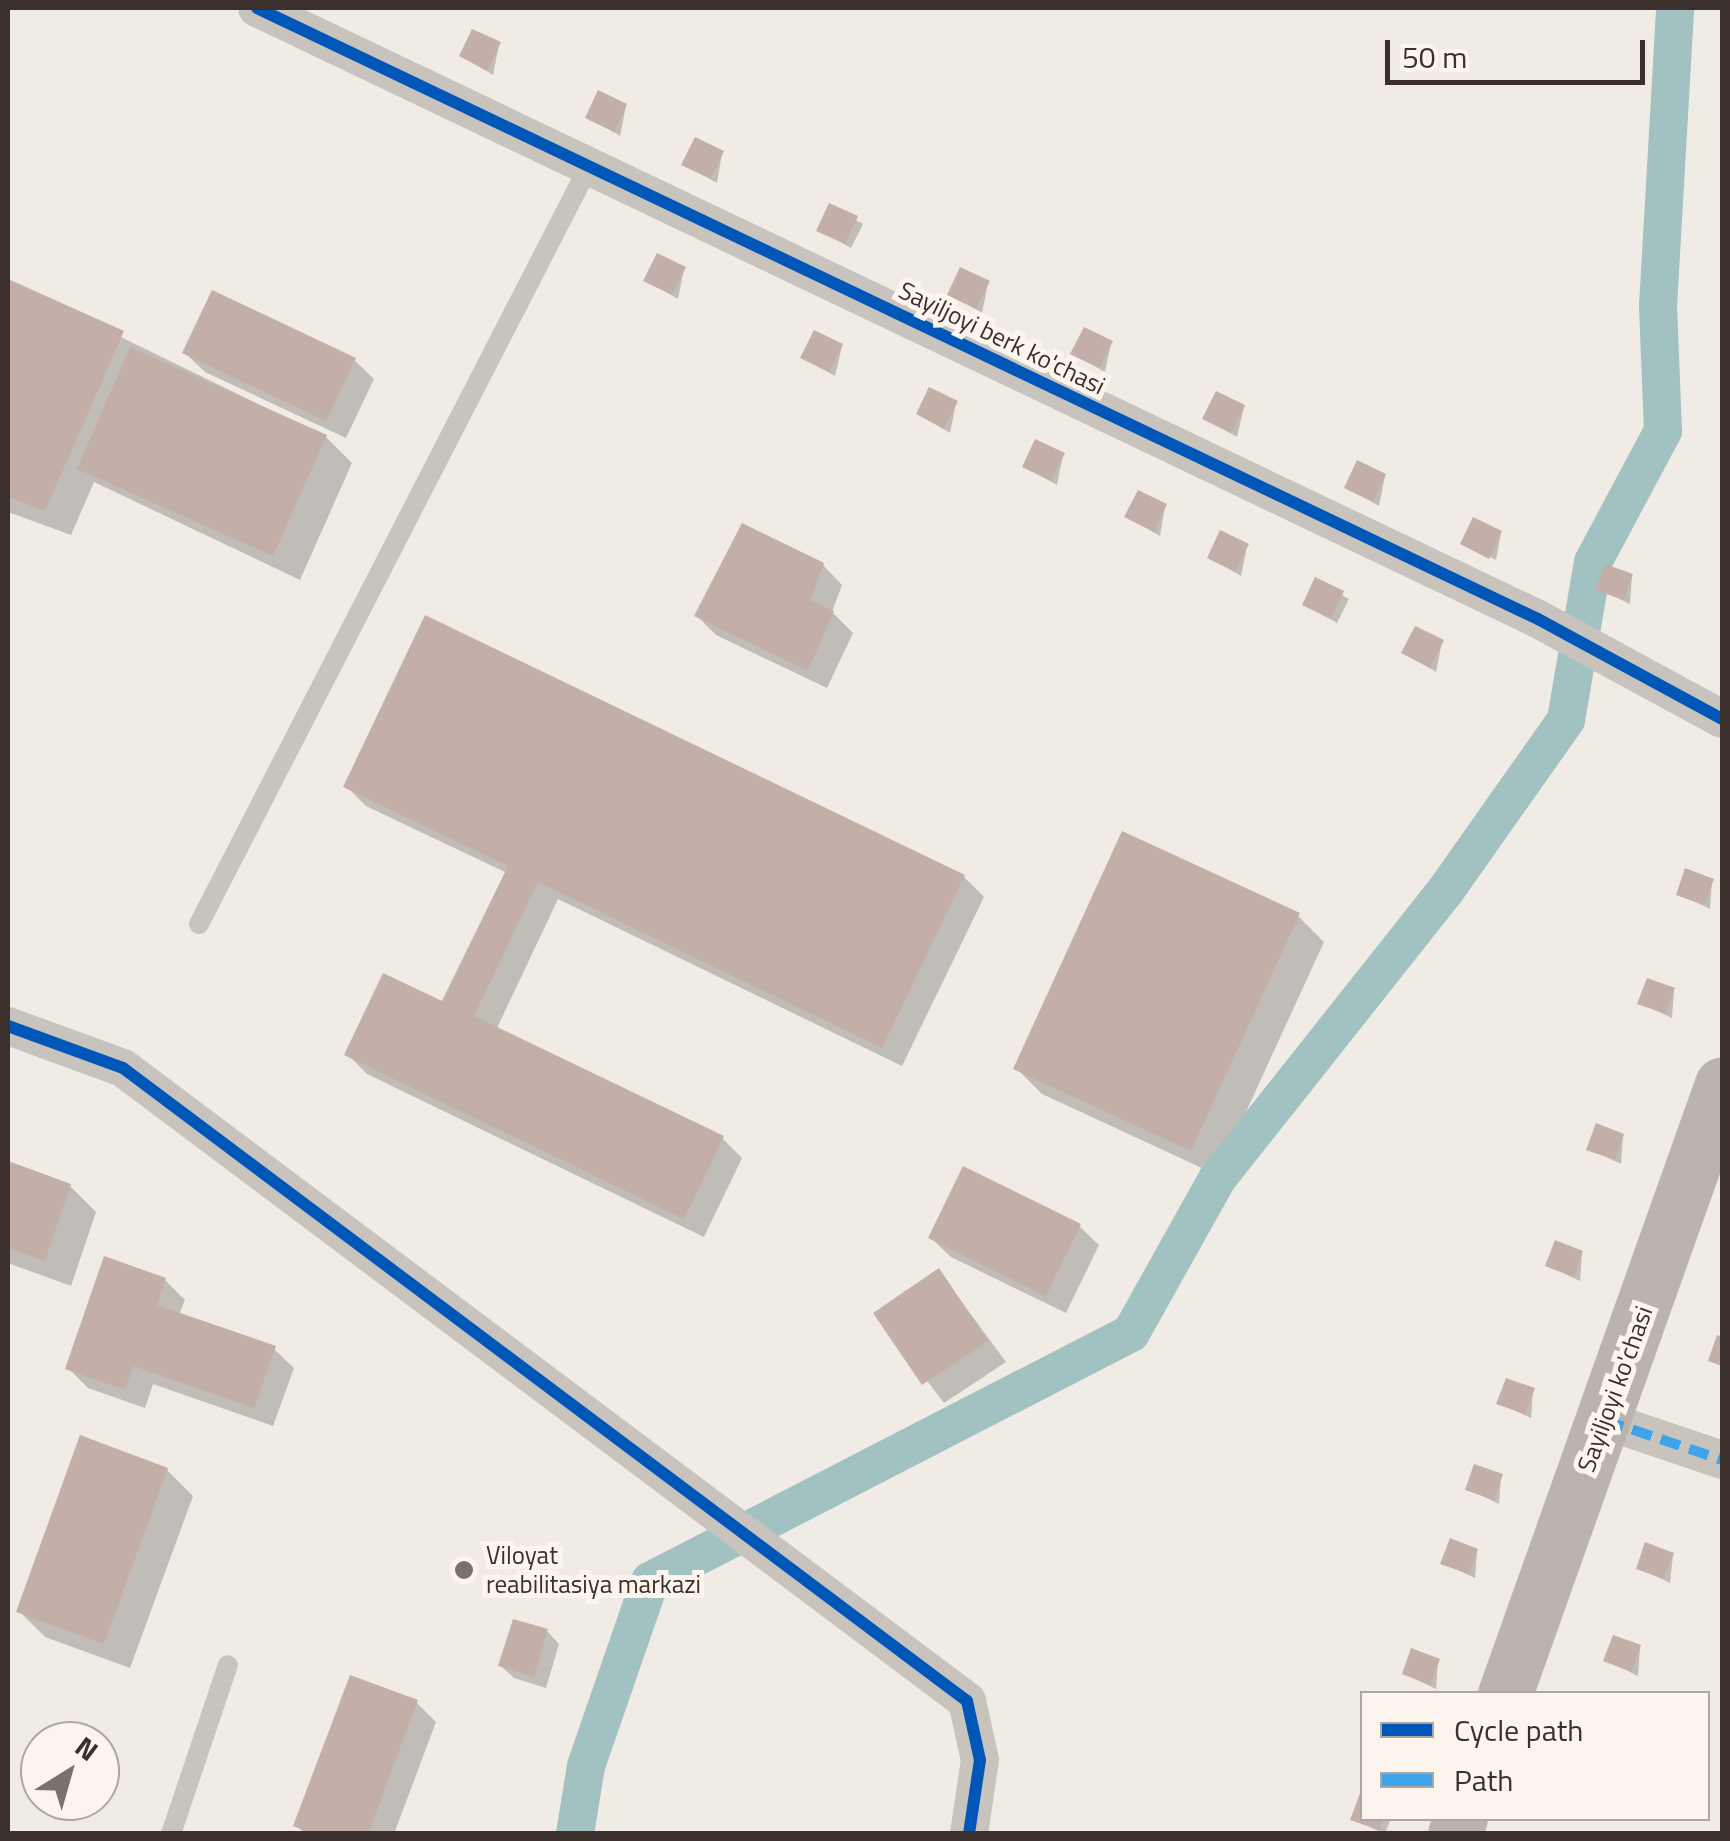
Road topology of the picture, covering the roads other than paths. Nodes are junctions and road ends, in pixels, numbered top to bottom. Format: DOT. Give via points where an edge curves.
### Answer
graph roads {
  1 [pos="256,8"];
  2 [pos="589,166"];
  3 [pos="1722,718"];
  4 [pos="199,924"];
  5 [pos="8,1026"];
  6 [pos="1722,1084"];
  7 [pos="1604,1420"];
  8 [pos="1722,1460"];
  9 [pos="228,1665"];
  10 [pos="1507,1691"];
  11 [pos="171,1834"];
  12 [pos="969,1834"];
  1 -- 2 [label="street, Sayiljoyi berk ko'chasi"];
  2 -- 3 [label="street, Sayiljoyi berk ko'chasi" via="1653,675"];
  2 -- 4 [label="lane"];
  5 -- 12 [label="street" via="123,1068 967,1701 980,1760"];
  6 -- 7 [label="main road, Sayiljoyi ko'chasi"];
  7 -- 8 [label="street"];
  7 -- 10 [label="main road, Sayiljoyi ko'chasi"];
  9 -- 11 [label="lane"];
}
